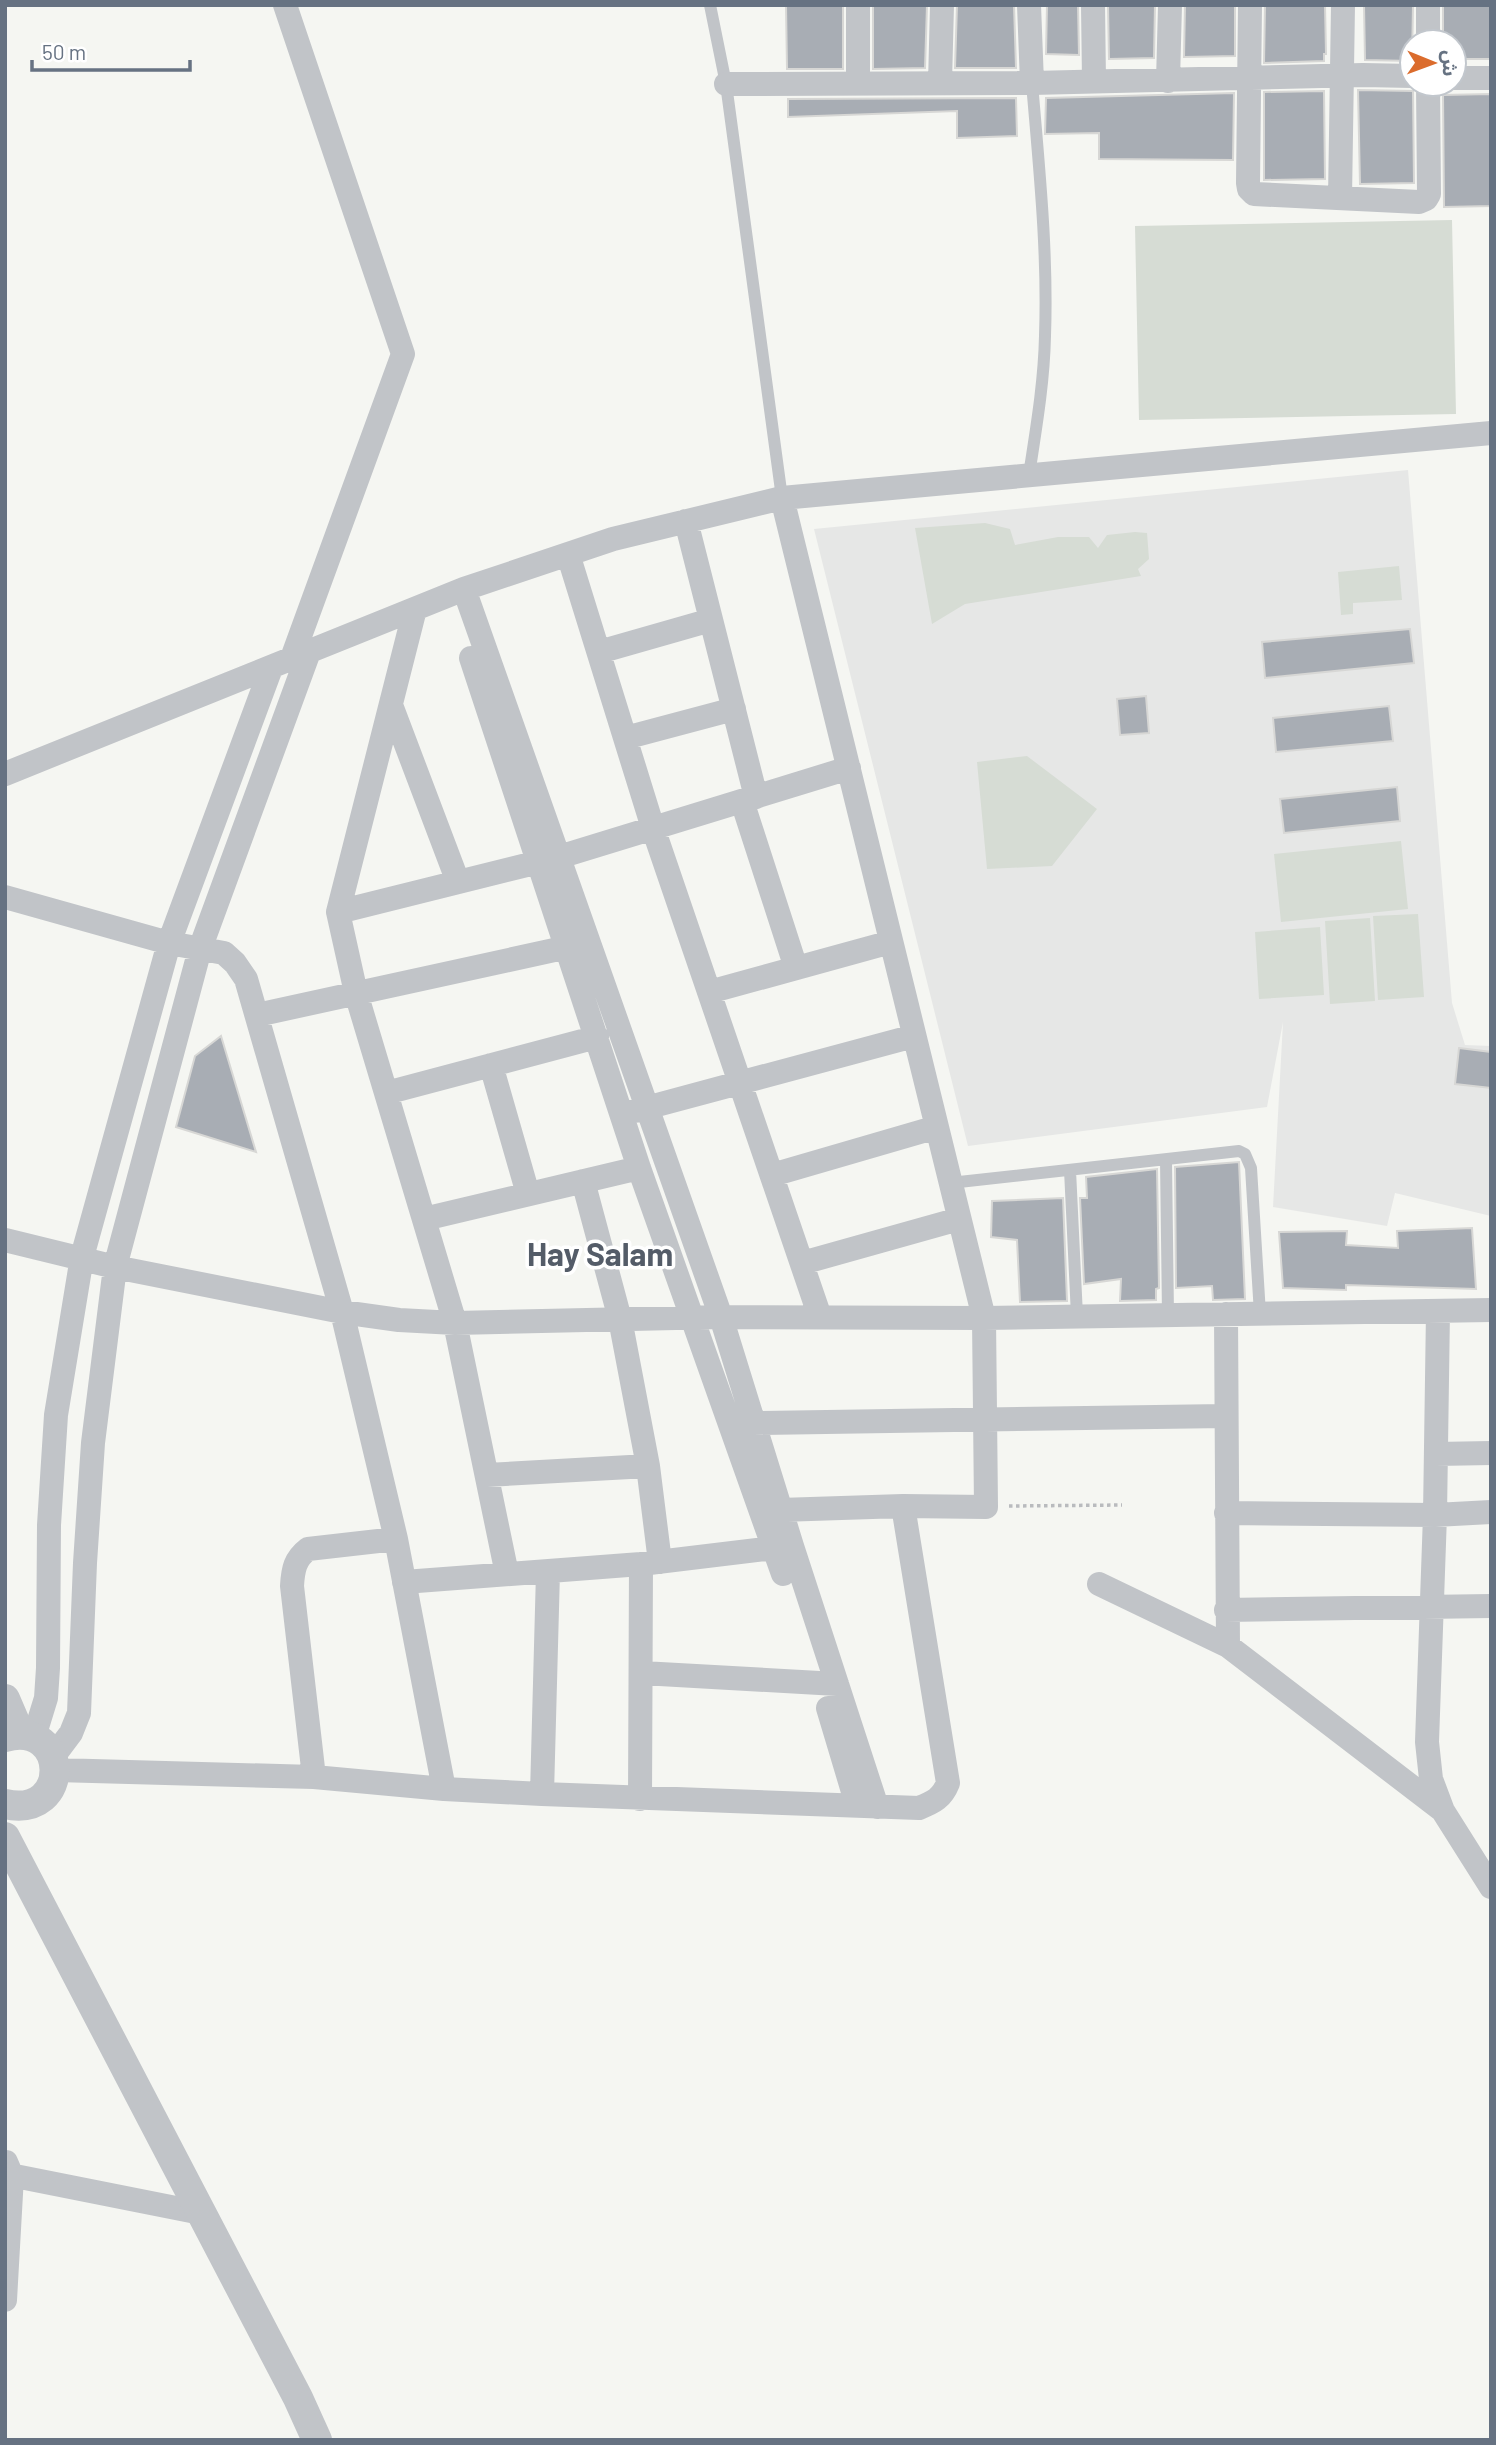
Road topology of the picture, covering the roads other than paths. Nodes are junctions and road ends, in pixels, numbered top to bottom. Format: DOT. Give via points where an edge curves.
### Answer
graph roads {
  1 [pos="285,5"];
  2 [pos="710,5"];
  3 [pos="858,5"];
  4 [pos="942,5"];
  5 [pos="1028,5"];
  6 [pos="1093,5"];
  7 [pos="1170,5"];
  8 [pos="1250,5"];
  9 [pos="1343,5"];
  10 [pos="1428,5"];
  11 [pos="1428,28"];
  12 [pos="1342,76"];
  13 [pos="1398,76"];
  14 [pos="1251,78"];
  15 [pos="1468,78"];
  16 [pos="1491,78"];
  17 [pos="1094,81"];
  18 [pos="1168,81"];
  19 [pos="726,83"];
  20 [pos="858,83"];
  21 [pos="940,83"];
  22 [pos="1032,83"];
  23 [pos="1429,98"];
  24 [pos="1340,198"];
  25 [pos="1491,433"];
  26 [pos="1028,475"];
  27 [pos="782,498"];
  28 [pos="686,521"];
  29 [pos="568,554"];
  30 [pos="456,592"];
  31 [pos="415,609"];
  32 [pos="711,620"];
  33 [pos="599,652"];
  34 [pos="291,658"];
  35 [pos="391,705"];
  36 [pos="734,709"];
  37 [pos="625,738"];
  38 [pos="849,768"];
  39 [pos="5,774"];
  40 [pos="749,799"];
  41 [pos="653,828"];
  42 [pos="549,860"];
  43 [pos="458,882"];
  44 [pos="5,897"];
  45 [pos="338,912"];
  46 [pos="891,942"];
  47 [pos="169,943"];
  48 [pos="568,947"];
  49 [pos="200,949"];
  50 [pos="796,968"];
  51 [pos="709,992"];
  52 [pos="356,993"];
  53 [pos="257,1014"];
  54 [pos="915,1036"];
  55 [pos="597,1037"];
  56 [pos="491,1065"];
  57 [pos="740,1083"];
  58 [pos="386,1093"];
  59 [pos="647,1108"];
  60 [pos="622,1115"];
  61 [pos="937,1127"];
  62 [pos="1166,1160"];
  63 [pos="639,1168"];
  64 [pos="1070,1170"];
  65 [pos="772,1175"];
  66 [pos="583,1181"];
  67 [pos="950,1183"];
  68 [pos="528,1194"];
  69 [pos="424,1219"];
  70 [pos="959,1219"];
  71 [pos="5,1240"];
  72 [pos="82,1257"];
  73 [pos="802,1264"];
  74 [pos="115,1267"];
  75 [pos="1491,1310"];
  76 [pos="1438,1311"];
  77 [pos="342,1312"];
  78 [pos="1226,1314"];
  79 [pos="1260,1314"];
  80 [pos="1168,1315"];
  81 [pos="1077,1316"];
  82 [pos="693,1317"];
  83 [pos="721,1317"];
  84 [pos="820,1317"];
  85 [pos="984,1318"];
  86 [pos="620,1319"];
  87 [pos="455,1322"];
  88 [pos="1225,1416"];
  89 [pos="985,1419"];
  90 [pos="754,1423"];
  91 [pos="1491,1453"];
  92 [pos="1436,1454"];
  93 [pos="648,1466"];
  94 [pos="486,1475"];
  95 [pos="903,1506"];
  96 [pos="780,1510"];
  97 [pos="1491,1512"];
  98 [pos="1226,1513"];
  99 [pos="1435,1515"];
  100 [pos="396,1539"];
  101 [pos="783,1547"];
  102 [pos="650,1563"];
  103 [pos="548,1572"];
  104 [pos="507,1574"];
  105 [pos="404,1582"];
  106 [pos="1099,1584"];
  107 [pos="1491,1606"];
  108 [pos="1431,1607"];
  109 [pos="1226,1610"];
  110 [pos="1227,1646"];
  111 [pos="642,1673"];
  112 [pos="828,1684"];
  113 [pos="5,1699"];
  114 [pos="34,1747"];
  115 [pos="314,1777"];
  116 [pos="444,1789"];
  117 [pos="541,1794"];
  118 [pos="640,1799"];
  119 [pos="6,1805"];
  120 [pos="867,1806"];
  121 [pos="1443,1811"];
  122 [pos="5,1837"];
  123 [pos="1491,1887"];
  124 [pos="8,2170"];
  125 [pos="201,2213"];
  126 [pos="5,2300"];
  127 [pos="317,2440"];
  1 -- 34 [label="street" via="403,354"];
  2 -- 19 [label="lane"];
  3 -- 20 [label="street"];
  4 -- 21 [label="street"];
  5 -- 22 [label="street"];
  6 -- 17 [label="street"];
  7 -- 18 [label="street"];
  8 -- 14 [label="street"];
  9 -- 12 [label="street"];
  10 -- 11 [label="street"];
  12 -- 13 [label="street"];
  12 -- 14 [label="street"];
  12 -- 24 [label="street"];
  14 -- 18 [label="street"];
  14 -- 24 [label="street" via="1249,189 1254,194"];
  15 -- 16 [label="street"];
  17 -- 18 [label="street"];
  17 -- 22 [label="street"];
  19 -- 20 [label="street"];
  19 -- 27 [label="lane"];
  20 -- 21 [label="street"];
  21 -- 22 [label="street"];
  22 -- 26 [label="lane" via="1045,326 1043,378"];
  23 -- 24 [label="street" via="1426,199"];
  25 -- 26 [label="street"];
  26 -- 27 [label="street"];
  27 -- 28 [label="street"];
  27 -- 38 [label="street"];
  28 -- 29 [label="street"];
  28 -- 32 [label="street"];
  29 -- 30 [label="street"];
  29 -- 33 [label="street"];
  30 -- 31 [label="street"];
  30 -- 42 [label="street"];
  31 -- 34 [label="street"];
  31 -- 35 [label="street"];
  32 -- 33 [label="street"];
  32 -- 36 [label="street"];
  33 -- 37 [label="street"];
  34 -- 39 [label="street"];
  34 -- 47 [label="street"];
  34 -- 49 [label="street"];
  35 -- 43 [label="street"];
  35 -- 45 [label="street"];
  36 -- 37 [label="street"];
  36 -- 40 [label="street"];
  37 -- 41 [label="street"];
  38 -- 40 [label="street"];
  38 -- 46 [label="street"];
  40 -- 41 [label="street"];
  40 -- 50 [label="street"];
  41 -- 42 [label="street"];
  41 -- 51 [label="street"];
  42 -- 43 [label="street"];
  42 -- 48 [label="street"];
  42 -- 59 [label="street"];
  43 -- 45 [label="street"];
  44 -- 47 [label="street"];
  45 -- 52 [label="street"];
  46 -- 50 [label="street"];
  46 -- 54 [label="street"];
  47 -- 49 [label="street"];
  47 -- 72 [label="street"];
  48 -- 52 [label="street"];
  48 -- 55 [label="street"];
  49 -- 53 [label="street" via="224,953 236,963"];
  49 -- 74 [label="street"];
  50 -- 51 [label="street"];
  51 -- 57 [label="street"];
  52 -- 53 [label="street"];
  52 -- 58 [label="street"];
  53 -- 77 [label="street"];
  54 -- 57 [label="street"];
  54 -- 61 [label="street"];
  55 -- 56 [label="street"];
  55 -- 60 [label="street"];
  56 -- 58 [label="street"];
  56 -- 68 [label="street"];
  57 -- 59 [label="street"];
  57 -- 65 [label="street"];
  58 -- 69 [label="street"];
  59 -- 60 [label="street"];
  59 -- 83 [label="street"];
  60 -- 63 [label="street"];
  61 -- 65 [label="street"];
  61 -- 67 [label="street"];
  62 -- 64 [label="lane"];
  62 -- 79 [label="lane" via="1245,1154 1251,1168"];
  62 -- 80 [label="lane"];
  63 -- 66 [label="street"];
  63 -- 82 [label="street"];
  64 -- 67 [label="lane"];
  64 -- 81 [label="lane"];
  65 -- 73 [label="street"];
  66 -- 68 [label="street"];
  66 -- 86 [label="street"];
  67 -- 70 [label="street"];
  68 -- 69 [label="street"];
  69 -- 87 [label="street"];
  70 -- 73 [label="street"];
  70 -- 85 [label="street"];
  71 -- 72 [label="street"];
  72 -- 74 [label="street"];
  72 -- 114 [label="street" via="56,1415 49,1525 48,1668"];
  73 -- 84 [label="street"];
  74 -- 77 [label="street"];
  74 -- 114 [label="street" via="93,1443 79,1713 71,1732"];
  75 -- 76 [label="street"];
  76 -- 79 [label="street"];
  76 -- 92 [label="street"];
  77 -- 87 [label="street"];
  77 -- 100 [label="street"];
  78 -- 79 [label="street"];
  78 -- 80 [label="street"];
  78 -- 88 [label="street"];
  80 -- 81 [label="street"];
  81 -- 85 [label="street"];
  82 -- 83 [label="street"];
  82 -- 86 [label="street"];
  82 -- 101 [label="street"];
  83 -- 84 [label="street"];
  83 -- 90 [label="street"];
  84 -- 85 [label="street"];
  85 -- 89 [label="street"];
  86 -- 87 [label="street"];
  86 -- 93 [label="street"];
  87 -- 94 [label="street"];
  88 -- 89 [label="street"];
  88 -- 98 [label="street"];
  89 -- 90 [label="street"];
  89 -- 95 [label="street" via="986,1507"];
  90 -- 96 [label="street"];
  91 -- 92 [label="street"];
  92 -- 99 [label="street"];
  93 -- 94 [label="street"];
  93 -- 102 [label="street"];
  94 -- 104 [label="street"];
  95 -- 96 [label="street"];
  95 -- 120 [label="street" via="948,1783 935,1802 919,1808"];
  96 -- 101 [label="street"];
  97 -- 99 [label="street"];
  98 -- 99 [label="street"];
  98 -- 109 [label="street"];
  99 -- 108 [label="street"];
  100 -- 105 [label="street"];
  100 -- 115 [label="street" via="308,1549 298,1557 292,1586"];
  101 -- 102 [label="street"];
  101 -- 112 [label="street"];
  102 -- 103 [label="street"];
  102 -- 111 [label="street"];
  103 -- 104 [label="street"];
  103 -- 117 [label="street"];
  104 -- 105 [label="street"];
  105 -- 116 [label="street"];
  106 -- 110 [label="street"];
  107 -- 108 [label="street"];
  108 -- 109 [label="street"];
  108 -- 121 [label="street" via="1427,1742 1431,1779"];
  109 -- 110 [label="street"];
  110 -- 121 [label="street"];
  111 -- 112 [label="street"];
  111 -- 118 [label="street"];
  112 -- 120 [label="street"];
  113 -- 114 [label="street"];
  114 -- 115 [label="street"];
  114 -- 119 [label="street" via="53,1784 34,1803"];
  115 -- 116 [label="street"];
  116 -- 117 [label="street"];
  117 -- 118 [label="street"];
  118 -- 120 [label="street"];
  121 -- 123 [label="street"];
  122 -- 125 [label="street"];
  124 -- 125 [label="street"];
  124 -- 126 [label="street"];
  125 -- 127 [label="street"];
}
